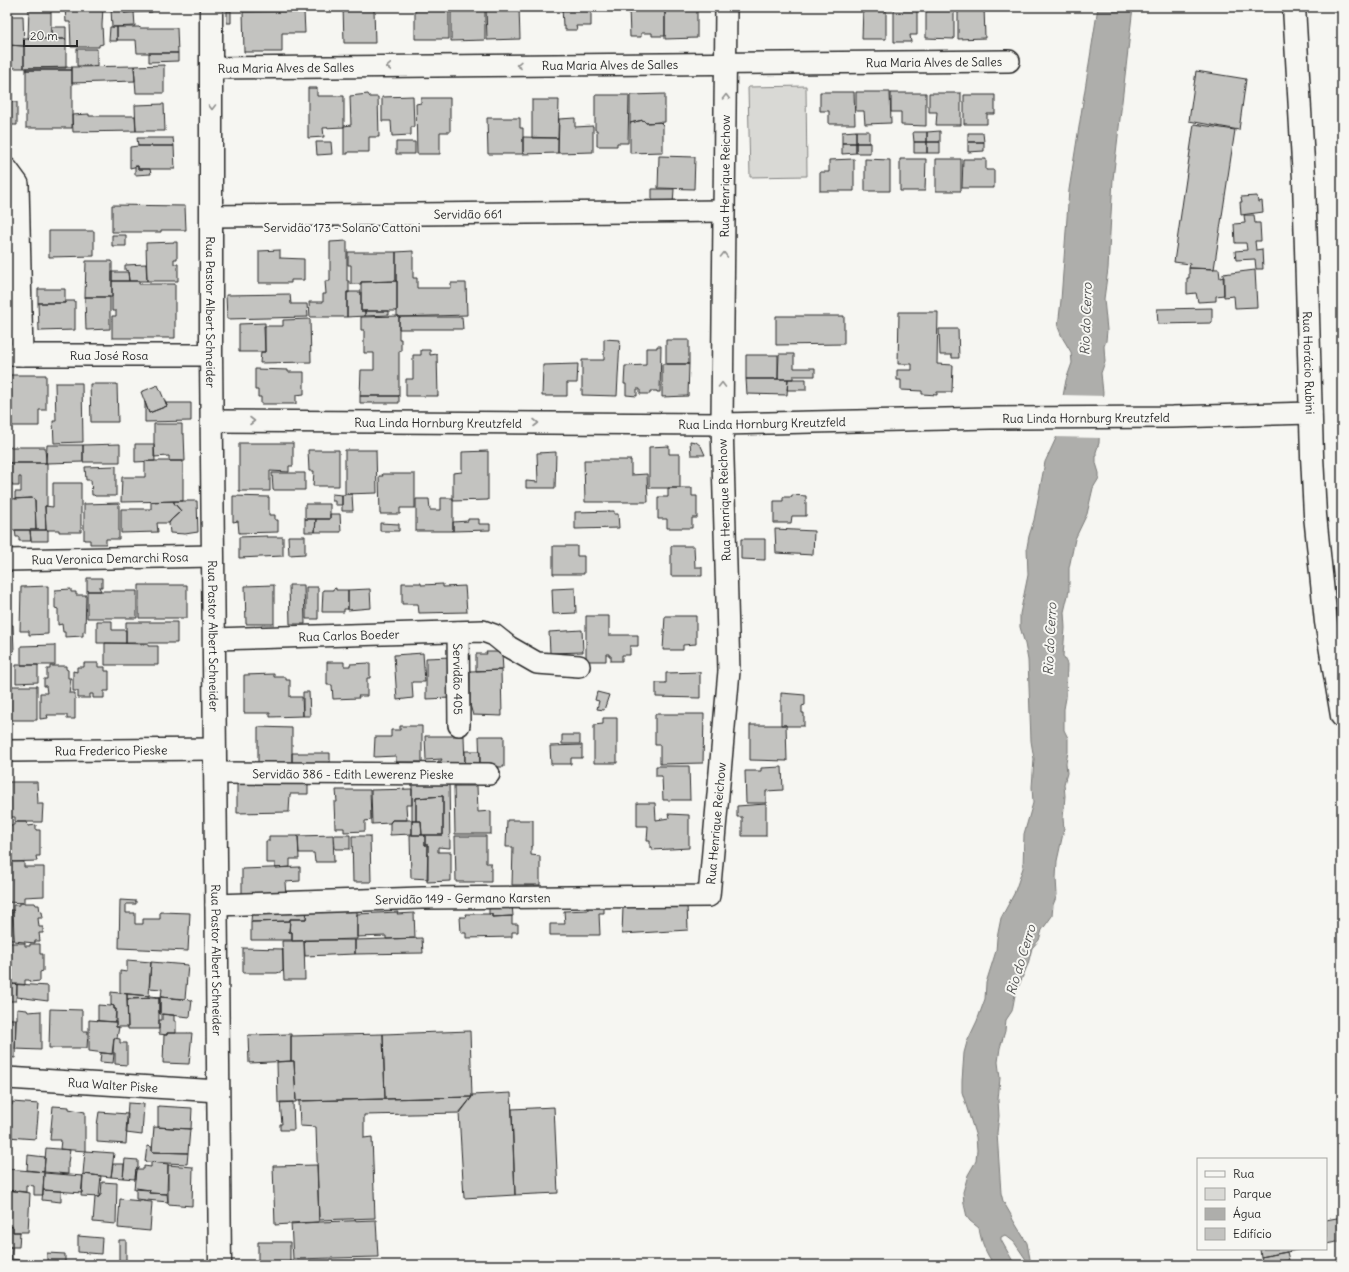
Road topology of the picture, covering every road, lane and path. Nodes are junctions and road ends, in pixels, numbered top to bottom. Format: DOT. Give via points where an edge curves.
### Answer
graph roads {
  1 [pos="211,7"];
  2 [pos="726,7"];
  3 [pos="1294,7"];
  4 [pos="1009,61"];
  5 [pos="726,63"];
  6 [pos="212,68"];
  7 [pos="7,169"];
  8 [pos="724,211"];
  9 [pos="211,222"];
  10 [pos="593,225"];
  11 [pos="14,355"];
  12 [pos="211,355"];
  13 [pos="1311,413"];
  14 [pos="213,420"];
  15 [pos="722,424"];
  16 [pos="213,556"];
  17 [pos="7,560"];
  18 [pos="458,632"];
  19 [pos="215,639"];
  20 [pos="579,666"];
  21 [pos="1342,716"];
  22 [pos="459,725"];
  23 [pos="216,749"];
  24 [pos="7,751"];
  25 [pos="216,773"];
  26 [pos="489,774"];
  27 [pos="710,896"];
  28 [pos="216,905"];
  29 [pos="7,1078"];
  30 [pos="218,1090"];
  31 [pos="220,1265"];
  1 -- 6 [label="main road, Rua Pastor Albert Schneider"];
  2 -- 5 [label="street, Rua Henrique Reichow"];
  3 -- 13 [label="main road, Rua Horácio Rubini" via="1304,179"];
  4 -- 5 [label="street, Rua Maria Alves de Salles"];
  5 -- 6 [label="street, Rua Maria Alves de Salles, one-way"];
  8 -- 5 [label="street, Rua Henrique Reichow, one-way"];
  6 -- 9 [label="main road, Rua Pastor Albert Schneider, one-way"];
  7 -- 11 [label="street" via="18,184"];
  8 -- 9 [label="street, Servidão 661"];
  15 -- 8 [label="street, Rua Henrique Reichow, one-way"];
  9 -- 10 [label="street, Servidão 173 - Solano Cattoni"];
  9 -- 12 [label="main road, Rua Pastor Albert Schneider"];
  11 -- 12 [label="street, Rua José Rosa"];
  12 -- 14 [label="main road, Rua Pastor Albert Schneider"];
  13 -- 15 [label="street, Rua Linda Hornburg Kreutzfeld"];
  13 -- 21 [label="main road, Rua Horácio Rubini" via="1315,515 1326,622"];
  14 -- 15 [label="street, Rua Linda Hornburg Kreutzfeld, one-way"];
  14 -- 16 [label="main road, Rua Pastor Albert Schneider"];
  15 -- 27 [label="street, Rua Henrique Reichow" via="729,671"];
  16 -- 17 [label="street, Rua Veronica Demarchi Rosa"];
  16 -- 19 [label="main road, Rua Pastor Albert Schneider"];
  18 -- 19 [label="street, Rua Carlos Boeder"];
  18 -- 20 [label="street, Rua Carlos Boeder" via="483,631 494,635 509,647 537,662"];
  18 -- 22 [label="street, Servidão 405"];
  19 -- 23 [label="main road, Rua Pastor Albert Schneider"];
  23 -- 24 [label="street, Rua Frederico Pieske"];
  23 -- 25 [label="main road, Rua Pastor Albert Schneider"];
  25 -- 26 [label="street, Servidão 386 - Edith Lewerenz Pieske"];
  25 -- 28 [label="main road, Rua Pastor Albert Schneider"];
  27 -- 28 [label="street, Servidão 149 - Germano Karsten" via="422,898"];
  28 -- 30 [label="main road, Rua Pastor Albert Schneider"];
  29 -- 30 [label="street, Rua Walter Piske"];
  30 -- 31 [label="main road, Rua Pastor Albert Schneider"];
}
